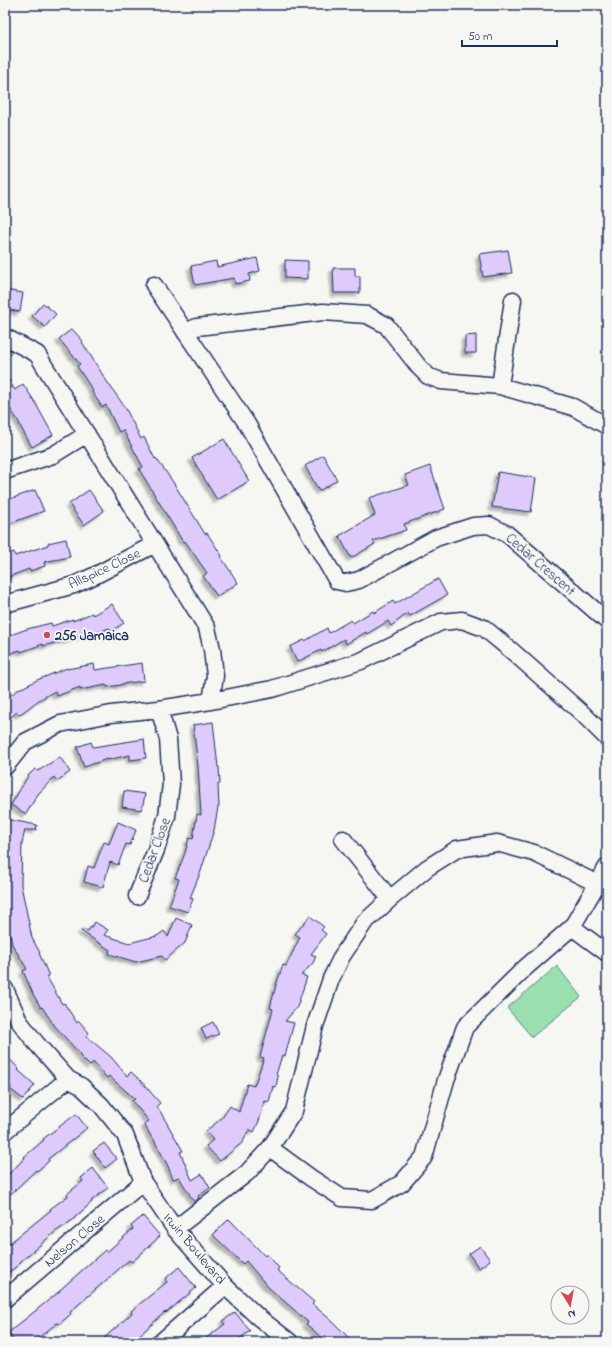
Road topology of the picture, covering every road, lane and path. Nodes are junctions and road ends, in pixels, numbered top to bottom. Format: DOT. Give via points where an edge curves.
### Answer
graph roads {
  1 [pos="154,285"];
  2 [pos="514,300"];
  3 [pos="185,332"];
  4 [pos="5,337"];
  5 [pos="500,386"];
  6 [pos="607,426"];
  7 [pos="87,434"];
  8 [pos="5,471"];
  9 [pos="155,544"];
  10 [pos="5,604"];
  11 [pos="607,621"];
  12 [pos="211,700"];
  13 [pos="158,709"];
  14 [pos="607,738"];
  15 [pos="5,767"];
  16 [pos="343,839"];
  17 [pos="607,867"];
  18 [pos="598,884"];
  19 [pos="137,896"];
  20 [pos="390,899"];
  21 [pos="572,927"];
  22 [pos="607,953"];
  23 [pos="5,989"];
  24 [pos="68,1079"];
  25 [pos="5,1131"];
  26 [pos="270,1148"];
  27 [pos="143,1182"];
  28 [pos="175,1229"];
  29 [pos="225,1286"];
  30 [pos="5,1299"];
  31 [pos="161,1342"];
  32 [pos="290,1342"];
  1 -- 3 [label="street"];
  2 -- 5 [label="street"];
  3 -- 5 [label="street" via="197,327 323,312 367,315 386,325 428,376 441,381"];
  3 -- 11 [label="street, Cedar Crescent" via="247,424 337,581 346,583 359,580 436,538 473,526 489,525 507,534"];
  4 -- 7 [label="street" via="36,354"];
  5 -- 6 [label="street" via="573,407"];
  7 -- 8 [label="street" via="53,455"];
  7 -- 9 [label="street"];
  9 -- 10 [label="street, Allspice Close" via="74,585"];
  9 -- 12 [label="street" via="207,628 215,676"];
  12 -- 13 [label="street"];
  12 -- 14 [label="street" via="272,689 354,663 441,622 462,620 484,628 512,650"];
  13 -- 15 [label="street" via="111,714 60,724 25,742"];
  13 -- 19 [label="street, Cedar Close" via="168,739 172,784 167,816"];
  16 -- 20 [label="street"];
  17 -- 18 [label="street"];
  18 -- 20 [label="street" via="534,853 497,843 457,849 428,868"];
  18 -- 21 [label="street"];
  20 -- 26 [label="street" via="364,923 342,956 315,1026 294,1111"];
  21 -- 22 [label="street"];
  21 -- 26 [label="street" via="525,968 465,1027 446,1080 424,1157 402,1183 372,1200 342,1198"];
  23 -- 24 [label="street, Irwin Boulevard" via="19,1021"];
  24 -- 25 [label="street"];
  24 -- 27 [label="street, Irwin Boulevard" via="81,1086 96,1100 125,1135"];
  26 -- 28 [label="street" via="247,1173"];
  27 -- 28 [label="street, Irwin Boulevard"];
  27 -- 30 [label="street, Nelson Close"];
  28 -- 29 [label="street, Irwin Boulevard"];
  29 -- 31 [label="street"];
  29 -- 32 [label="street, Irwin Boulevard"];
}
